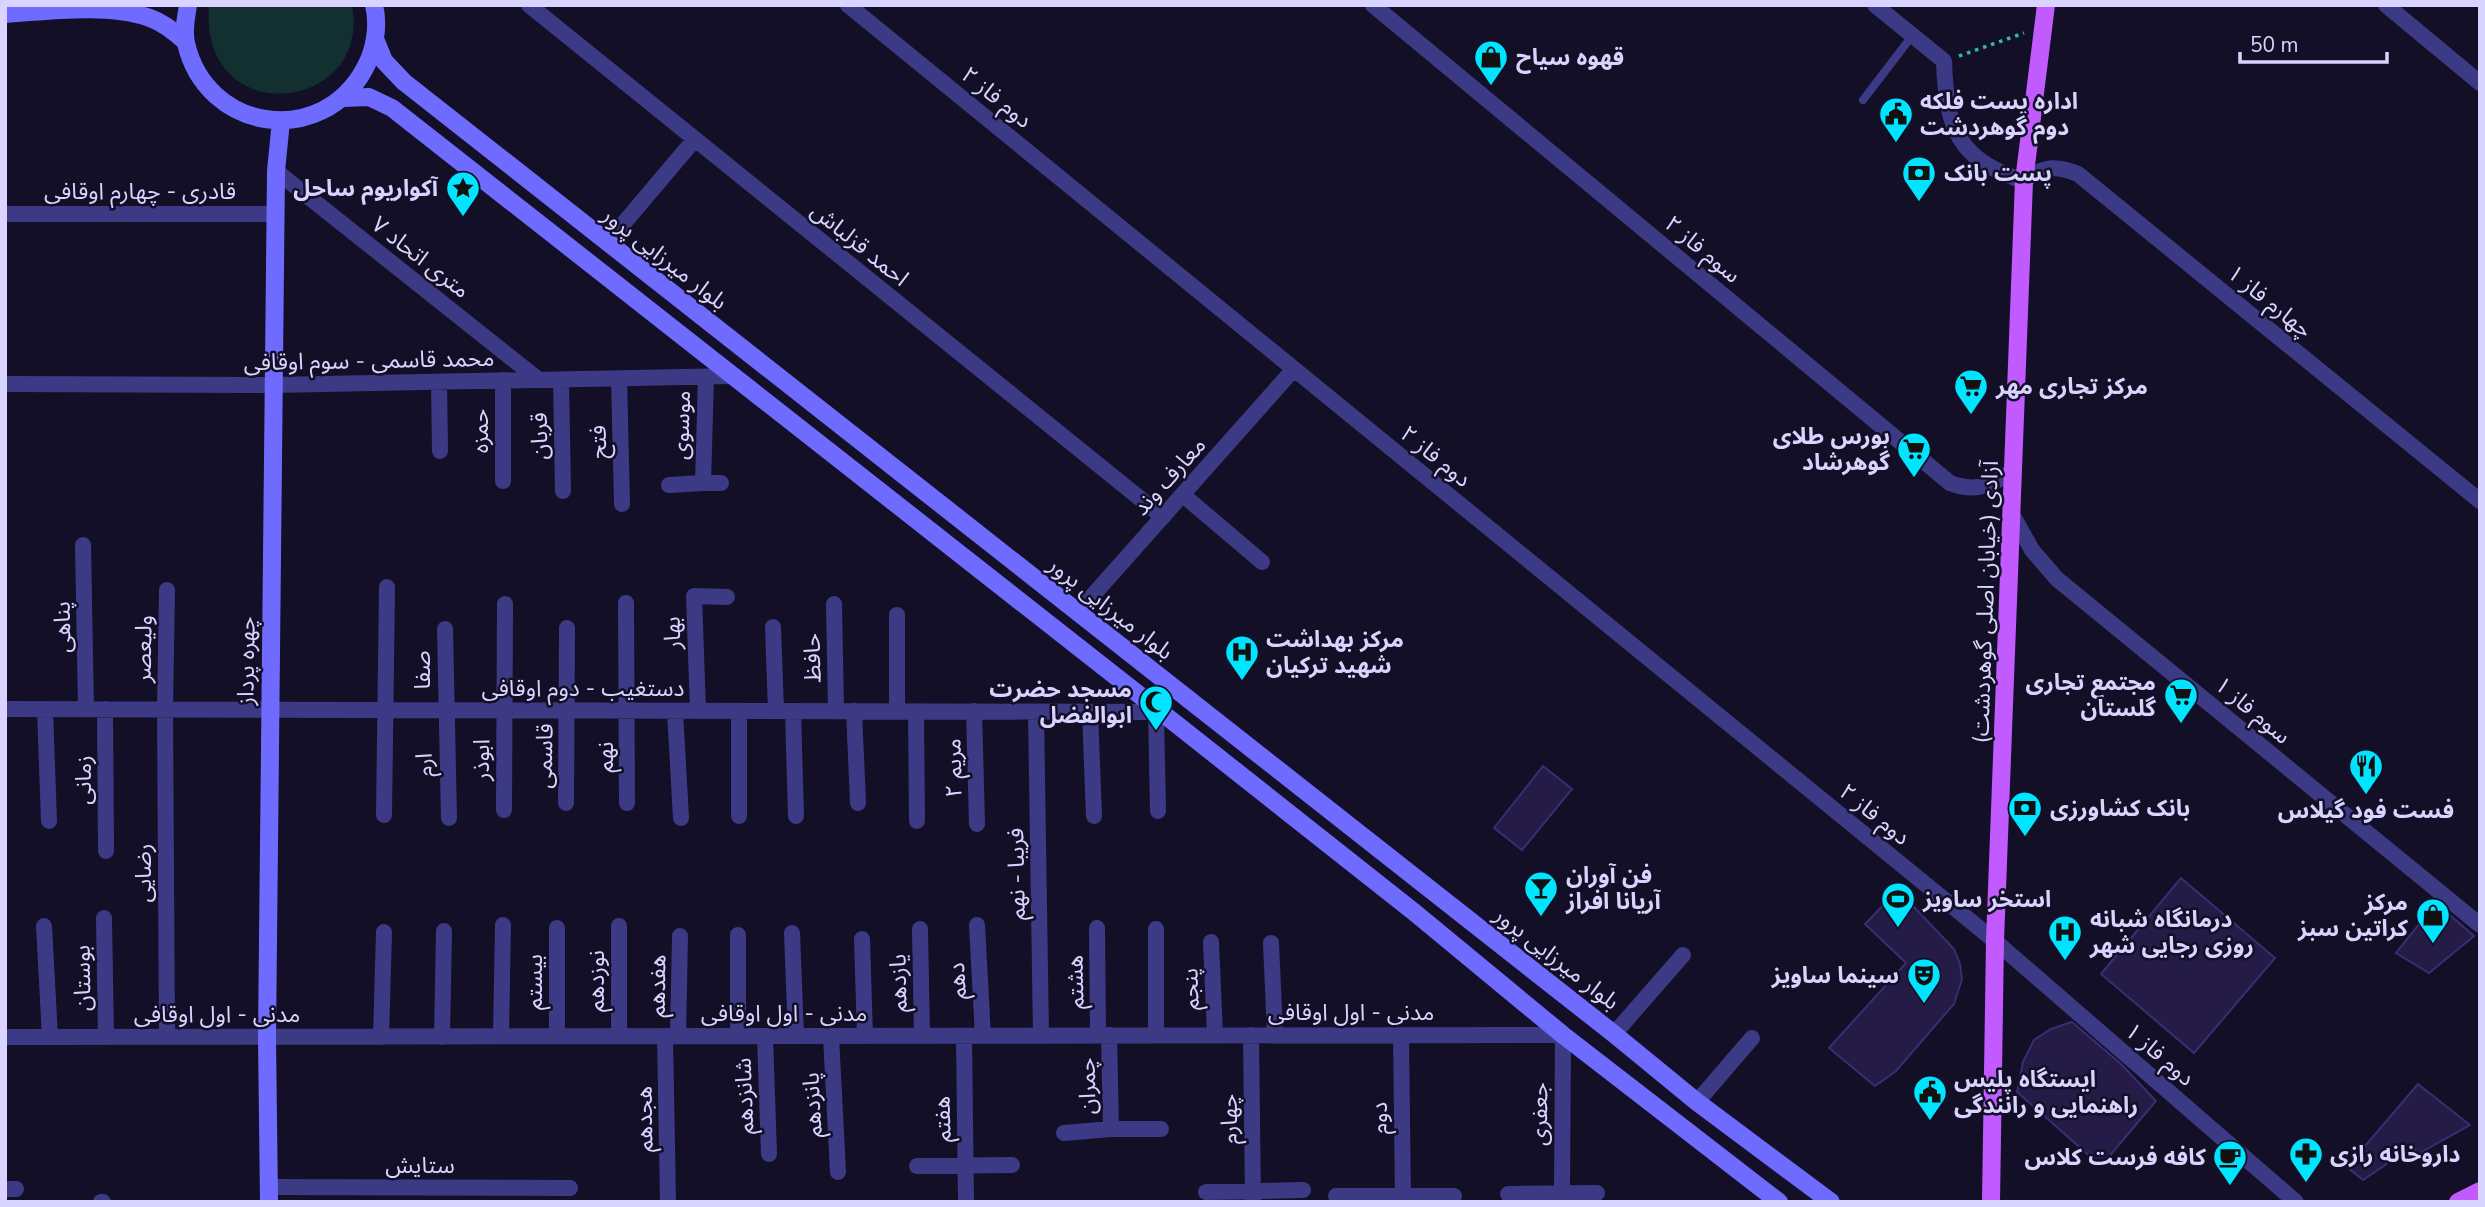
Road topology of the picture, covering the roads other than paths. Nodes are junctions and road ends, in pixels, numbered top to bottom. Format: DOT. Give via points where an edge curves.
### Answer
graph roads {
  1 [pos="176,5"];
  2 [pos="188,5"];
  3 [pos="374,5"];
  4 [pos="529,5"];
  5 [pos="848,5"];
  6 [pos="1373,5"];
  7 [pos="2046,5"];
  8 [pos="2386,5"];
  9 [pos="1877,6"];
  10 [pos="78,7"];
  11 [pos="5,14"];
  12 [pos="185,35"];
  13 [pos="1912,36"];
  14 [pos="375,39"];
  15 [pos="2480,83"];
  16 [pos="343,97"];
  17 [pos="1863,100"];
  18 [pos="281,121"];
  19 [pos="695,139"];
  20 [pos="275,170"];
  21 [pos="2024,181"];
  22 [pos="5,214"];
  23 [pos="275,214"];
  24 [pos="607,243"];
  25 [pos="1294,369"];
  26 [pos="733,376"];
  27 [pos="706,377"];
  28 [pos="619,378"];
  29 [pos="503,380"];
  30 [pos="539,380"];
  31 [pos="561,380"];
  32 [pos="439,382"];
  33 [pos="5,384"];
  34 [pos="274,385"];
  35 [pos="440,451"];
  36 [pos="2014,469"];
  37 [pos="503,481"];
  38 [pos="702,483"];
  39 [pos="721,483"];
  40 [pos="669,485"];
  41 [pos="563,491"];
  42 [pos="1183,495"];
  43 [pos="2480,502"];
  44 [pos="622,503"];
  45 [pos="2013,516"];
  46 [pos="1163,517"];
  47 [pos="83,545"];
  48 [pos="1262,562"];
  49 [pos="387,587"];
  50 [pos="167,590"];
  51 [pos="727,597"];
  52 [pos="626,603"];
  53 [pos="505,604"];
  54 [pos="834,604"];
  55 [pos="1078,612"];
  56 [pos="897,615"];
  57 [pos="773,627"];
  58 [pos="567,628"];
  59 [pos="445,629"];
  60 [pos="5,709"];
  61 [pos="45,709"];
  62 [pos="86,709"];
  63 [pos="106,709"];
  64 [pos="165,709"];
  65 [pos="270,710"];
  66 [pos="385,710"];
  67 [pos="445,710"];
  68 [pos="504,710"];
  69 [pos="568,710"];
  70 [pos="627,710"];
  71 [pos="675,711"];
  72 [pos="698,711"];
  73 [pos="739,711"];
  74 [pos="776,711"];
  75 [pos="793,711"];
  76 [pos="836,711"];
  77 [pos="854,711"];
  78 [pos="897,711"];
  79 [pos="916,712"];
  80 [pos="974,712"];
  81 [pos="1036,712"];
  82 [pos="1090,712"];
  83 [pos="1158,712"];
  84 [pos="566,803"];
  85 [pos="627,803"];
  86 [pos="858,803"];
  87 [pos="504,810"];
  88 [pos="1158,811"];
  89 [pos="384,815"];
  90 [pos="739,816"];
  91 [pos="796,816"];
  92 [pos="1094,816"];
  93 [pos="449,818"];
  94 [pos="681,818"];
  95 [pos="49,821"];
  96 [pos="918,821"];
  97 [pos="977,824"];
  98 [pos="106,851"];
  99 [pos="104,918"];
  100 [pos="503,925"];
  101 [pos="977,925"];
  102 [pos="2480,925"];
  103 [pos="44,926"];
  104 [pos="619,926"];
  105 [pos="557,928"];
  106 [pos="1097,928"];
  107 [pos="920,929"];
  108 [pos="1156,929"];
  109 [pos="444,931"];
  110 [pos="384,932"];
  111 [pos="792,933"];
  112 [pos="738,935"];
  113 [pos="680,936"];
  114 [pos="862,939"];
  115 [pos="1211,942"];
  116 [pos="1995,942"];
  117 [pos="1271,943"];
  118 [pos="1682,955"];
  119 [pos="1614,1034"];
  120 [pos="1104,1035"];
  121 [pos="1156,1035"];
  122 [pos="1215,1035"];
  123 [pos="1251,1035"];
  124 [pos="1275,1035"];
  125 [pos="1401,1035"];
  126 [pos="1563,1035"];
  127 [pos="501,1036"];
  128 [pos="557,1036"];
  129 [pos="619,1036"];
  130 [pos="672,1036"];
  131 [pos="738,1036"];
  132 [pos="765,1036"];
  133 [pos="796,1036"];
  134 [pos="831,1036"];
  135 [pos="865,1036"];
  136 [pos="922,1036"];
  137 [pos="964,1036"];
  138 [pos="983,1036"];
  139 [pos="1041,1036"];
  140 [pos="5,1037"];
  141 [pos="50,1037"];
  142 [pos="106,1037"];
  143 [pos="167,1037"];
  144 [pos="267,1037"];
  145 [pos="381,1037"];
  146 [pos="442,1037"];
  147 [pos="1752,1038"];
  148 [pos="1697,1102"];
  149 [pos="1111,1129"];
  150 [pos="1161,1129"];
  151 [pos="1064,1133"];
  152 [pos="769,1154"];
  153 [pos="966,1165"];
  154 [pos="1012,1165"];
  155 [pos="918,1166"];
  156 [pos="838,1172"];
  157 [pos="570,1188"];
  158 [pos="1303,1190"];
  159 [pos="2480,1191"];
  160 [pos="1206,1192"];
  161 [pos="1562,1193"];
  162 [pos="1597,1193"];
  163 [pos="269,1194"];
  164 [pos="1508,1194"];
  165 [pos="1336,1196"];
  166 [pos="1454,1196"];
  167 [pos="1253,1197"];
  168 [pos="1403,1199"];
  169 [pos="668,1202"];
  170 [pos="966,1202"];
  171 [pos="1779,1202"];
  172 [pos="1831,1202"];
  173 [pos="1991,1202"];
  174 [pos="2296,1202"];
  175 [pos="2458,1202"];
  1 -- 12 [label="main road"];
  2 -- 12 [label="main road"];
  3 -- 14 [label="main road"];
  4 -- 19 [label="street, احمد قزلباش"];
  5 -- 25 [label="street, دوم فاز ۲"];
  6 -- 36 [label="street, سوم فاز ۲" via="1950,483 1988,486"];
  7 -- 21 [label="main road, آزادی (خیابان اصلی گوهردشت)"];
  8 -- 15 [label="street"];
  9 -- 13 [label="street"];
  10 -- 11 [label="main road"];
  10 -- 12 [label="main road" via="150,17"];
  12 -- 18 [label="main road" via="194,67 209,89 254,117"];
  13 -- 17 [label="lane"];
  13 -- 21 [label="street" via="1944,61 1946,103 1959,138 1985,165"];
  14 -- 16 [label="main road" via="359,80"];
  14 -- 24 [label="main road, بلوار میرزایی پرور" via="384,61 404,82"];
  16 -- 18 [label="main road" via="324,110"];
  16 -- 26 [label="main road" via="369,97 392,108"];
  18 -- 20 [label="main road, چهره پرداز"];
  19 -- 24 [label="street"];
  19 -- 46 [label="street, احمد قزلباش"];
  20 -- 23 [label="main road, چهره پرداز"];
  20 -- 30 [label="street, ۷ متری اتحاد"];
  21 -- 36 [label="main road, آزادی (خیابان اصلی گوهردشت)"];
  21 -- 43 [label="street, چهارم فاز ۱" via="2044,168 2078,174"];
  22 -- 23 [label="street, قادری - چهارم اوقافی"];
  23 -- 34 [label="main road, چهره پرداز"];
  24 -- 55 [label="main road, بلوار میرزایی پرور"];
  25 -- 42 [label="street, معارف وند"];
  25 -- 116 [label="street, دوم فاز ۲"];
  26 -- 27 [label="street, محمد قاسمی - سوم اوقافی"];
  26 -- 83 [label="main road"];
  27 -- 28 [label="street, محمد قاسمی - سوم اوقافی"];
  27 -- 38 [label="street, موسوی"];
  28 -- 31 [label="street, محمد قاسمی - سوم اوقافی"];
  28 -- 44 [label="street, فتح"];
  29 -- 30 [label="street, محمد قاسمی - سوم اوقافی"];
  29 -- 32 [label="street, محمد قاسمی - سوم اوقافی"];
  29 -- 37 [label="street, حمزه"];
  30 -- 31 [label="street, محمد قاسمی - سوم اوقافی"];
  31 -- 41 [label="street, قربان"];
  32 -- 34 [label="street, محمد قاسمی - سوم اوقافی"];
  32 -- 35 [label="street"];
  33 -- 34 [label="street, محمد قاسمی - سوم اوقافی"];
  34 -- 65 [label="main road, چهره پرداز"];
  36 -- 45 [label="main road, آزادی (خیابان اصلی گوهردشت)"];
  38 -- 39 [label="street"];
  38 -- 40 [label="street, موسوی"];
  42 -- 46 [label="street, معارف وند"];
  42 -- 48 [label="street"];
  45 -- 102 [label="street, سوم فاز ۱" via="2032,550 2057,579"];
  45 -- 116 [label="main road, آزادی (خیابان اصلی گوهردشت)"];
  46 -- 55 [label="street, معارف وند"];
  47 -- 62 [label="street, پناهی"];
  49 -- 66 [label="street"];
  50 -- 64 [label="street, ولیعصر"];
  51 -- 72 [label="street, بهار" via="694,596"];
  52 -- 70 [label="street, نهم"];
  53 -- 68 [label="street, ابوذر"];
  54 -- 76 [label="street, حافظ"];
  55 -- 119 [label="main road, بلوار میرزایی پرور"];
  56 -- 78 [label="street"];
  57 -- 74 [label="street"];
  58 -- 69 [label="street, قاسمی"];
  59 -- 67 [label="street, صفا"];
  60 -- 61 [label="street, دستغیب - دوم اوقافی"];
  61 -- 62 [label="street, دستغیب - دوم اوقافی"];
  61 -- 95 [label="street"];
  62 -- 63 [label="street, دستغیب - دوم اوقافی"];
  63 -- 64 [label="street, دستغیب - دوم اوقافی"];
  63 -- 98 [label="street, زمانی"];
  64 -- 65 [label="street, دستغیب - دوم اوقافی"];
  64 -- 143 [label="street, رضایی"];
  65 -- 66 [label="street, دستغیب - دوم اوقافی"];
  65 -- 144 [label="main road, چهره پرداز"];
  66 -- 67 [label="street, دستغیب - دوم اوقافی"];
  66 -- 89 [label="street"];
  67 -- 68 [label="street, دستغیب - دوم اوقافی"];
  67 -- 93 [label="street, ارم"];
  68 -- 69 [label="street, دستغیب - دوم اوقافی"];
  68 -- 87 [label="street, ابوذر"];
  69 -- 70 [label="street, دستغیب - دوم اوقافی"];
  69 -- 84 [label="street, قاسمی"];
  70 -- 71 [label="street, دستغیب - دوم اوقافی"];
  70 -- 85 [label="street, نهم"];
  71 -- 72 [label="street, دستغیب - دوم اوقافی"];
  71 -- 94 [label="street"];
  72 -- 73 [label="street, دستغیب - دوم اوقافی"];
  73 -- 74 [label="street, دستغیب - دوم اوقافی"];
  73 -- 90 [label="street"];
  74 -- 75 [label="street, دستغیب - دوم اوقافی"];
  75 -- 76 [label="street, دستغیب - دوم اوقافی"];
  75 -- 91 [label="street"];
  76 -- 77 [label="street, دستغیب - دوم اوقافی"];
  77 -- 78 [label="street, دستغیب - دوم اوقافی"];
  77 -- 86 [label="street"];
  78 -- 79 [label="street, دستغیب - دوم اوقافی"];
  79 -- 80 [label="street, دستغیب - دوم اوقافی"];
  79 -- 96 [label="street"];
  80 -- 81 [label="street, دستغیب - دوم اوقافی"];
  80 -- 97 [label="street, مریم ۲"];
  81 -- 82 [label="street, دستغیب - دوم اوقافی"];
  81 -- 139 [label="street, فریبا - نهم"];
  82 -- 83 [label="street, دستغیب - دوم اوقافی"];
  82 -- 92 [label="street"];
  83 -- 88 [label="street"];
  83 -- 126 [label="main road"];
  99 -- 142 [label="street, بوستان"];
  100 -- 127 [label="street"];
  101 -- 138 [label="street, دهم"];
  103 -- 141 [label="street"];
  104 -- 129 [label="street, نوزدهم"];
  105 -- 128 [label="street, بیستم"];
  106 -- 120 [label="street, هشتم"];
  107 -- 136 [label="street, یازدهم"];
  108 -- 121 [label="street"];
  109 -- 146 [label="street"];
  110 -- 145 [label="street"];
  111 -- 133 [label="street"];
  112 -- 131 [label="street"];
  113 -- 130 [label="street, هفدهم"];
  114 -- 135 [label="street"];
  115 -- 122 [label="street, پنجم"];
  116 -- 173 [label="main road, آزادی (خیابان اصلی گوهردشت)"];
  116 -- 174 [label="street, دوم فاز ۱"];
  117 -- 124 [label="street"];
  118 -- 119 [label="street"];
  119 -- 148 [label="main road, بلوار میرزایی پرور"];
  120 -- 121 [label="street, مدنی - اول اوقافی"];
  120 -- 139 [label="street, مدنی - اول اوقافی"];
  120 -- 149 [label="street, چمران"];
  121 -- 122 [label="street, مدنی - اول اوقافی"];
  122 -- 123 [label="street, مدنی - اول اوقافی"];
  123 -- 124 [label="street, مدنی - اول اوقافی"];
  123 -- 167 [label="street, چهارم"];
  124 -- 125 [label="street, مدنی - اول اوقافی"];
  125 -- 126 [label="street, مدنی - اول اوقافی"];
  125 -- 168 [label="street, دوم"];
  126 -- 161 [label="street, جعفری"];
  126 -- 171 [label="main road"];
  127 -- 128 [label="street, مدنی - اول اوقافی"];
  127 -- 146 [label="street, مدنی - اول اوقافی"];
  128 -- 129 [label="street, مدنی - اول اوقافی"];
  129 -- 130 [label="street, مدنی - اول اوقافی"];
  130 -- 131 [label="street, مدنی - اول اوقافی"];
  130 -- 169 [label="street, هجدهم"];
  131 -- 132 [label="street, مدنی - اول اوقافی"];
  132 -- 133 [label="street, مدنی - اول اوقافی"];
  132 -- 152 [label="street, شانزدهم"];
  133 -- 134 [label="street, مدنی - اول اوقافی"];
  134 -- 135 [label="street, مدنی - اول اوقافی"];
  134 -- 156 [label="street, پانزدهم"];
  135 -- 136 [label="street, مدنی - اول اوقافی"];
  136 -- 137 [label="street, مدنی - اول اوقافی"];
  137 -- 138 [label="street, مدنی - اول اوقافی"];
  137 -- 153 [label="street, هفتم"];
  138 -- 139 [label="street, مدنی - اول اوقافی"];
  140 -- 141 [label="street, مدنی - اول اوقافی"];
  141 -- 142 [label="street, مدنی - اول اوقافی"];
  142 -- 143 [label="street, مدنی - اول اوقافی"];
  143 -- 144 [label="street, مدنی - اول اوقافی"];
  144 -- 145 [label="street, مدنی - اول اوقافی"];
  144 -- 163 [label="main road, چهره پرداز"];
  145 -- 146 [label="street, مدنی - اول اوقافی"];
  147 -- 148 [label="street"];
  148 -- 172 [label="main road, بلوار میرزایی پرور"];
  149 -- 150 [label="street"];
  149 -- 151 [label="street, چمران"];
  153 -- 154 [label="street"];
  153 -- 155 [label="street"];
  153 -- 170 [label="street, هفتم"];
  157 -- 163 [label="street, ستایش"];
  158 -- 167 [label="street"];
  159 -- 175 [label="main road"];
  160 -- 167 [label="street"];
  161 -- 162 [label="street"];
  161 -- 164 [label="street"];
  165 -- 168 [label="street"];
  166 -- 168 [label="street"];
}
